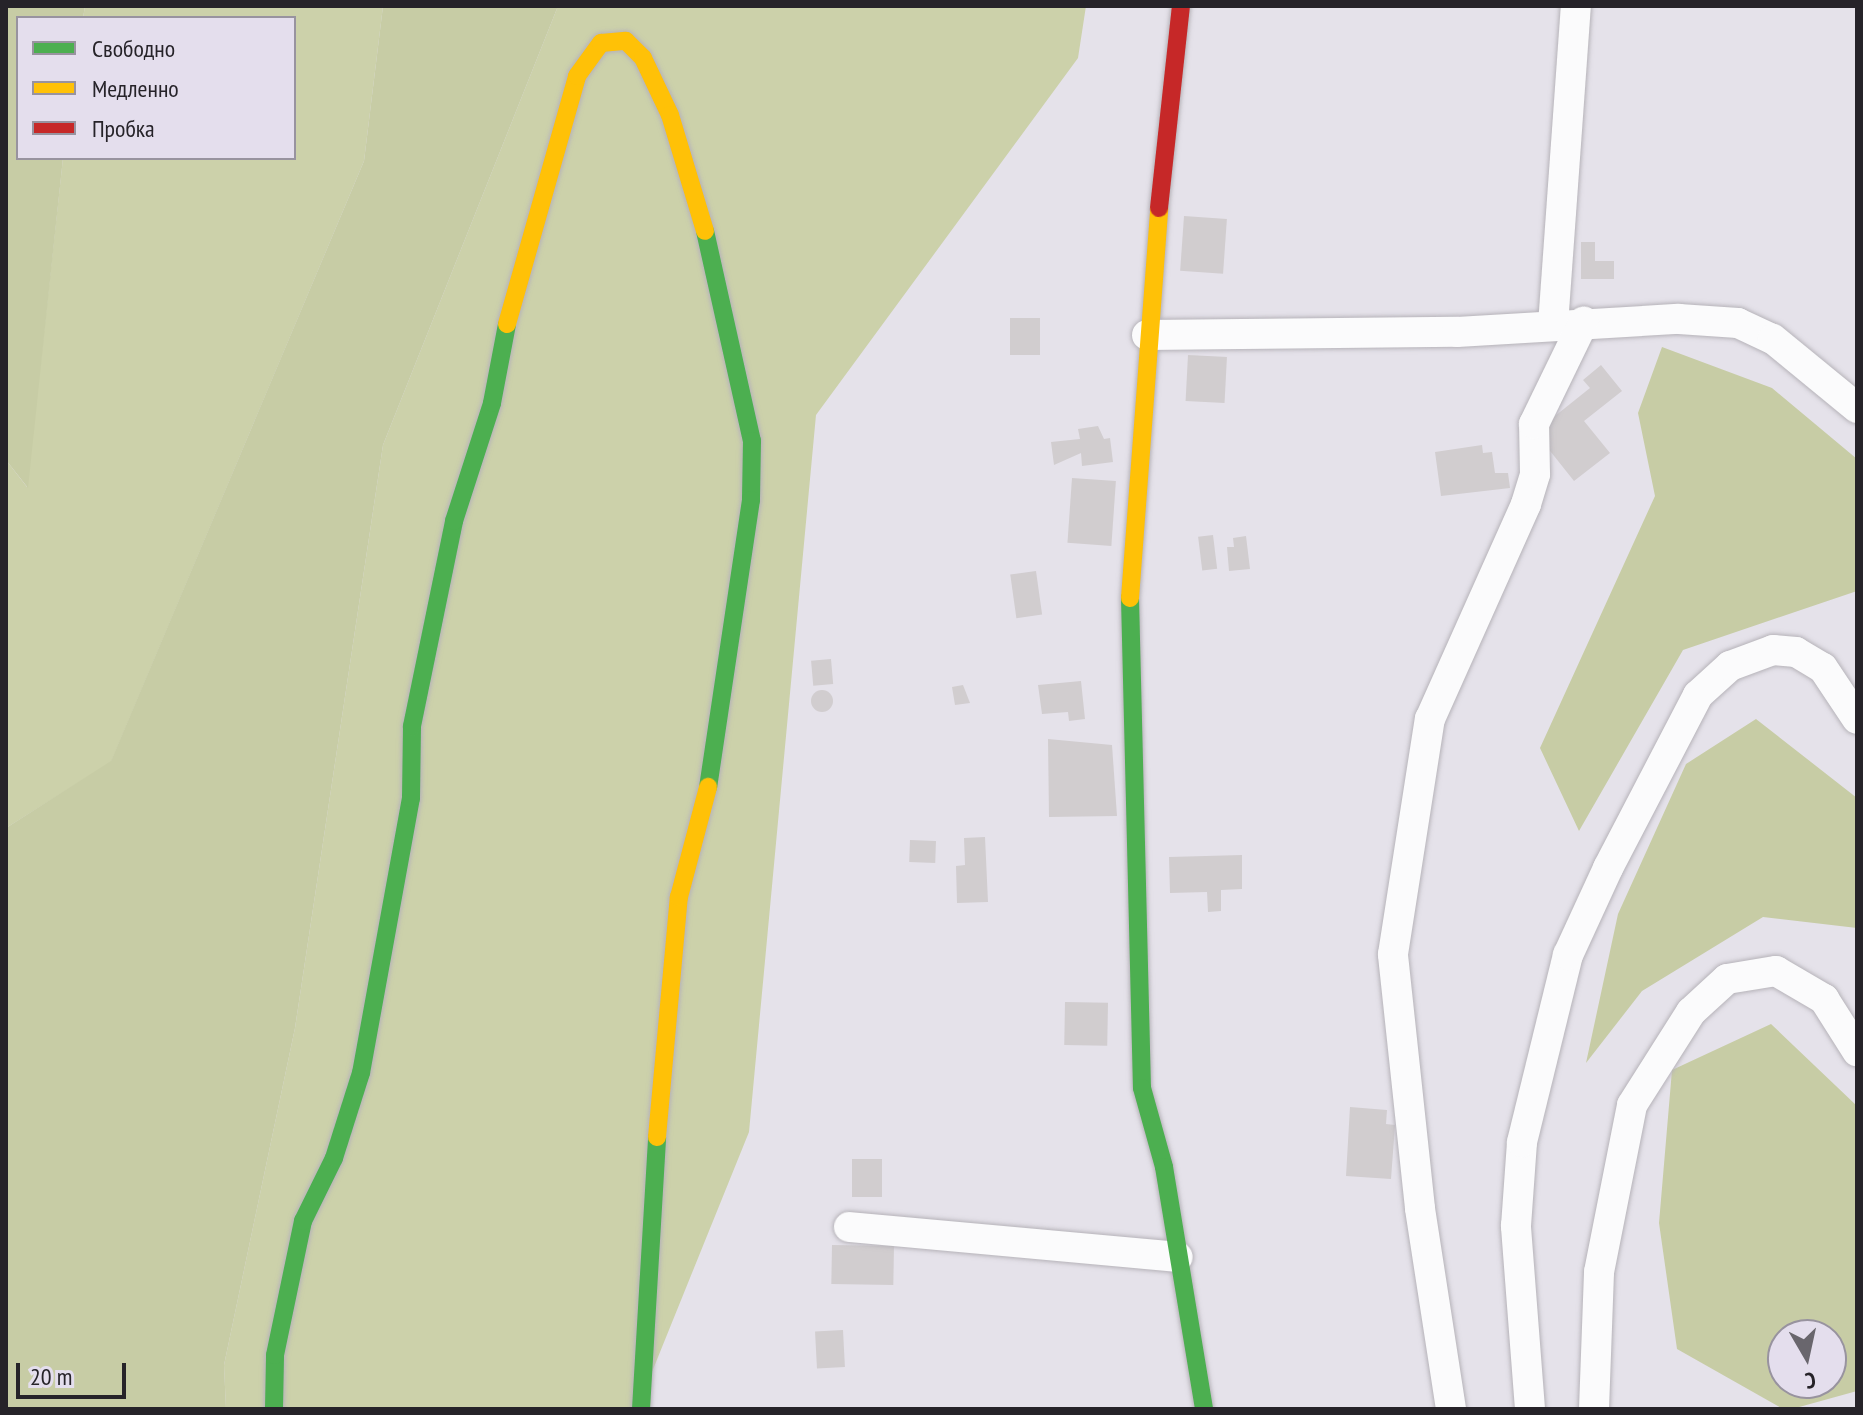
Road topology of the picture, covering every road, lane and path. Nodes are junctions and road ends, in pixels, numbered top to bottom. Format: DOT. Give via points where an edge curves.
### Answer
graph roads {
  1 [pos="1181,6"];
  2 [pos="1576,6"];
  3 [pos="1584,321"];
  4 [pos="1553,325"];
  5 [pos="1147,335"];
  6 [pos="1857,408"];
  7 [pos="1857,719"];
  8 [pos="1857,1051"];
  9 [pos="849,1227"];
  10 [pos="1178,1257"];
  11 [pos="274,1409"];
  12 [pos="641,1409"];
  13 [pos="1204,1409"];
  14 [pos="1451,1409"];
  15 [pos="1530,1409"];
  16 [pos="1594,1409"];
  1 -- 5 [label="street"];
  2 -- 4 [label="street"];
  3 -- 4 [label="street"];
  3 -- 6 [label="street" via="1738,323 1773,339"];
  3 -- 14 [label="street" via="1534,424 1535,474 1526,504 1430,719 1393,954 1420,1208"];
  4 -- 5 [label="street" via="1457,332"];
  5 -- 10 [label="street" via="1130,584 1131,788 1141,910 1136,962 1142,1088 1164,1167"];
  7 -- 15 [label="street" via="1823,668 1796,652 1773,650 1730,666 1698,695 1608,868 1568,955 1522,1142 1516,1226"];
  8 -- 16 [label="street" via="1824,999 1776,971 1727,979 1691,1012 1632,1105 1599,1272"];
  9 -- 10 [label="street"];
  10 -- 13 [label="street"];
  11 -- 12 [label="street" via="275,1355 303,1221 334,1158 361,1073 411,798 412,726 454,521 492,403 513,292 577,76 601,43 626,41 643,58 670,115 710,249 752,441 751,500 708,786 679,897 653,1170"];
}
